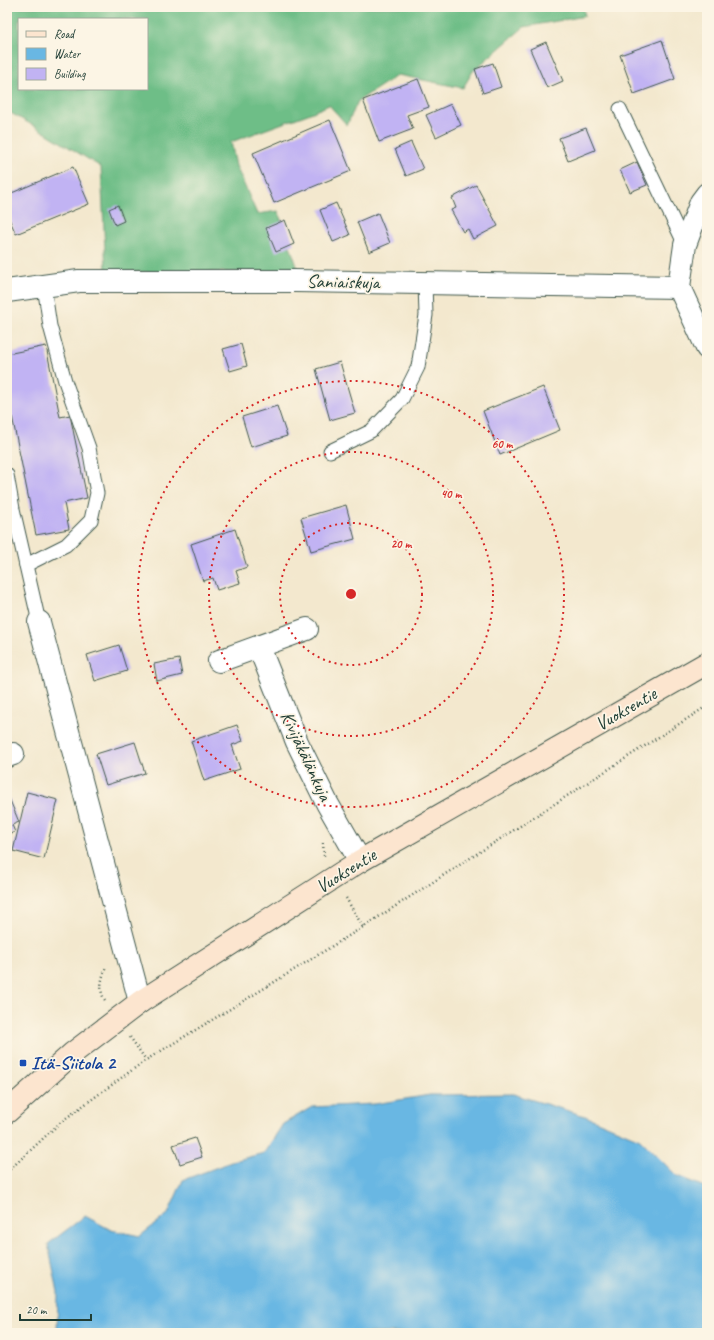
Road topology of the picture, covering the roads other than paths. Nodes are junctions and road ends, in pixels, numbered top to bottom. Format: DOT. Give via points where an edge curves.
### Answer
graph roads {
  1 [pos="620,109"];
  2 [pos="707,194"];
  3 [pos="685,245"];
  4 [pos="425,283"];
  5 [pos="44,286"];
  6 [pos="679,287"];
  7 [pos="7,291"];
  8 [pos="707,348"];
  9 [pos="330,451"];
  10 [pos="7,476"];
  11 [pos="26,566"];
  12 [pos="39,622"];
  13 [pos="307,629"];
  14 [pos="259,647"];
  15 [pos="219,661"];
  16 [pos="707,663"];
  17 [pos="360,861"];
  18 [pos="140,1002"];
  19 [pos="7,1112"];
  1 -- 3 [label="lane"];
  2 -- 3 [label="street" via="701,202"];
  3 -- 6 [label="street"];
  4 -- 5 [label="street, Saniaiskuja" via="79,281"];
  4 -- 6 [label="street, Saniaiskuja"];
  4 -- 9 [label="lane" via="426,315 418,367 402,399 371,431"];
  5 -- 7 [label="street, Saniaiskuja"];
  5 -- 11 [label="lane" via="50,326 65,381 89,448 97,492 90,520 66,545"];
  6 -- 8 [label="street"];
  10 -- 11 [label="lane"];
  11 -- 12 [label="lane"];
  12 -- 18 [label="street"];
  13 -- 14 [label="street"];
  14 -- 15 [label="street"];
  14 -- 17 [label="street, Kivijäkälänkuja" via="297,742 327,803"];
  16 -- 17 [label="street, Vuoksentie"];
  17 -- 18 [label="street, Vuoksentie"];
  18 -- 19 [label="street, Vuoksentie" via="73,1053"];
}
